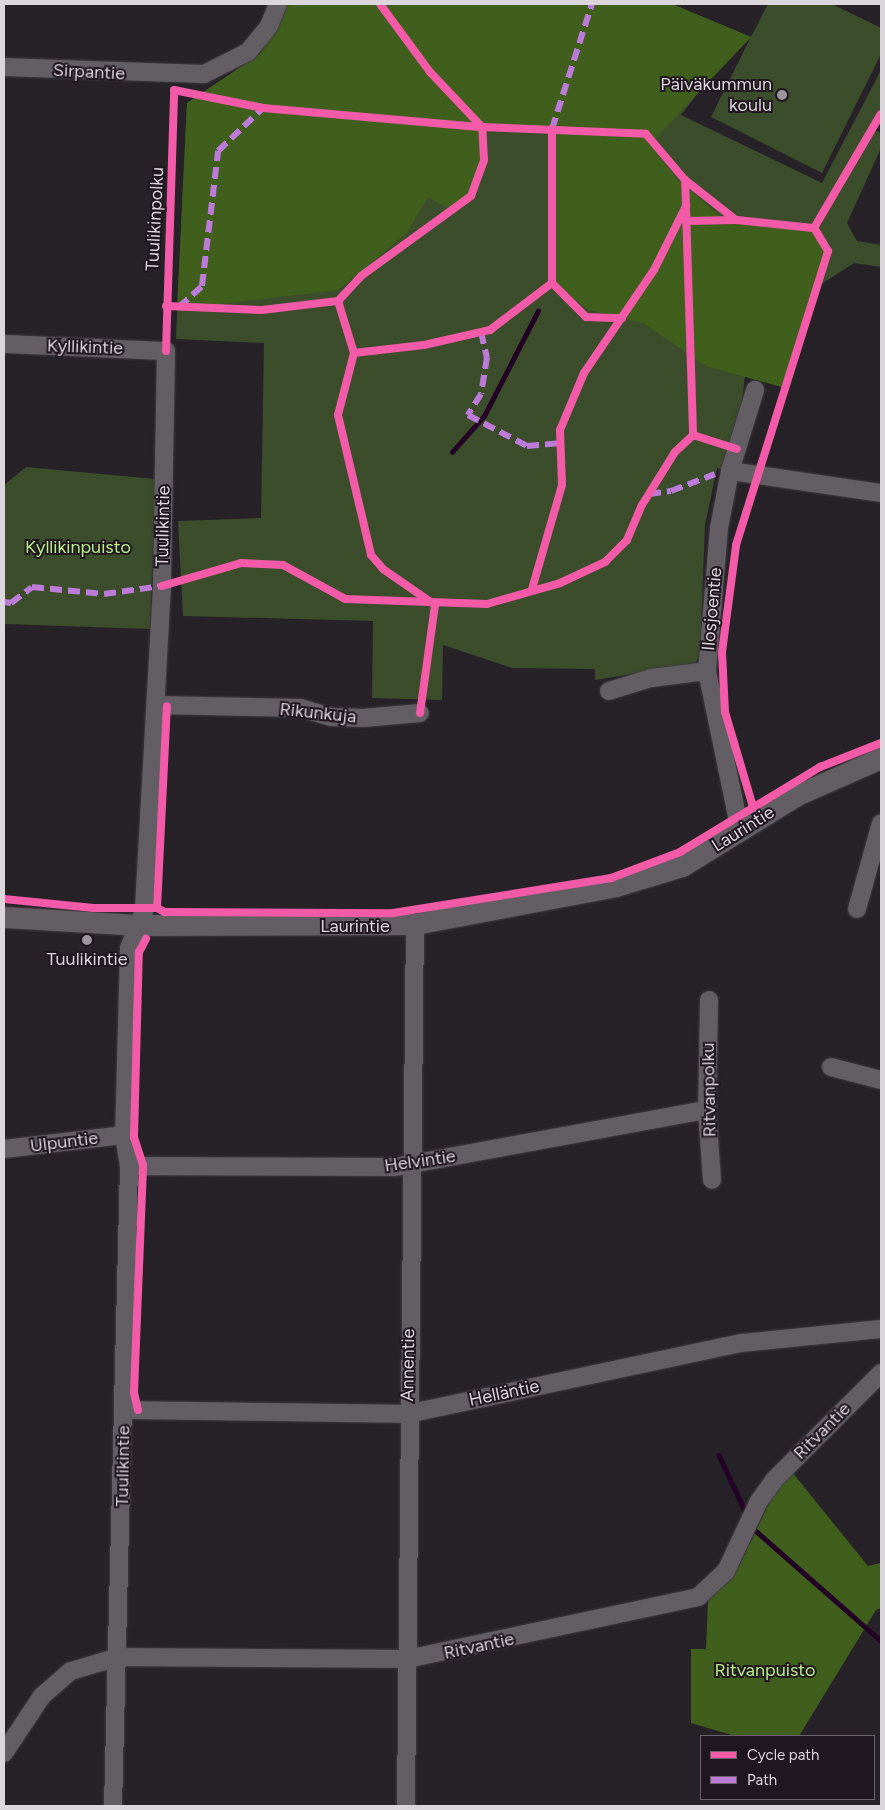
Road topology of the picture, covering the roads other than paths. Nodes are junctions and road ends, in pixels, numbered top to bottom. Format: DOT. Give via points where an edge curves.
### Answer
graph roads {
  1 [pos="278,4"];
  2 [pos="4,67"];
  3 [pos="4,344"];
  4 [pos="166,351"];
  5 [pos="755,390"];
  6 [pos="730,470"];
  7 [pos="881,493"];
  8 [pos="708,671"];
  9 [pos="609,691"];
  10 [pos="156,705"];
  11 [pos="420,713"];
  12 [pos="881,758"];
  13 [pos="881,823"];
  14 [pos="745,828"];
  15 [pos="857,909"];
  16 [pos="4,917"];
  17 [pos="415,924"];
  18 [pos="137,925"];
  19 [pos="709,1000"];
  20 [pos="831,1067"];
  21 [pos="881,1080"];
  22 [pos="707,1110"];
  23 [pos="124,1135"];
  24 [pos="4,1149"];
  25 [pos="412,1164"];
  26 [pos="129,1166"];
  27 [pos="712,1180"];
  28 [pos="881,1329"];
  29 [pos="881,1373"];
  30 [pos="124,1410"];
  31 [pos="407,1414"];
  32 [pos="118,1657"];
  33 [pos="407,1659"];
  34 [pos="4,1753"];
  35 [pos="113,1806"];
  36 [pos="406,1806"];
  1 -- 2 [label="street, Sirpantie" via="269,26 248,52 220,69 179,81"];
  3 -- 4 [label="street, Kyllikintie"];
  4 -- 10 [label="street, Tuulikintie"];
  5 -- 6 [label="street, Ilosjoentie"];
  6 -- 7 [label="street"];
  6 -- 8 [label="street, Ilosjoentie" via="719,528"];
  8 -- 9 [label="street" via="651,678"];
  8 -- 14 [label="street, Ilosjoentie" via="737,816"];
  10 -- 11 [label="street, Rikunkuja" via="300,708 332,717 363,718"];
  10 -- 18 [label="street, Tuulikintie" via="144,911"];
  12 -- 14 [label="street, Laurintie" via="797,796"];
  13 -- 15 [label="street"];
  14 -- 17 [label="street, Laurintie" via="682,866 616,886"];
  16 -- 18 [label="street, Laurintie"];
  17 -- 18 [label="street, Laurintie"];
  17 -- 25 [label="street, Annentie"];
  18 -- 23 [label="street, Tuulikintie" via="129,948"];
  19 -- 22 [label="street, Ritvanpolku"];
  20 -- 21 [label="street"];
  22 -- 25 [label="street, Helvintie"];
  22 -- 27 [label="street, Ritvanpolku"];
  23 -- 24 [label="street, Ulpuntie"];
  23 -- 26 [label="street, Tuulikintie"];
  25 -- 26 [label="street, Helvintie"];
  25 -- 31 [label="street, Annentie"];
  26 -- 30 [label="street, Tuulikintie"];
  28 -- 31 [label="street, Helläntie" via="742,1343"];
  29 -- 33 [label="street, Ritvantie" via="775,1479 759,1501 726,1570 698,1597"];
  30 -- 31 [label="street, Helläntie"];
  30 -- 32 [label="street, Tuulikintie"];
  31 -- 33 [label="street, Annentie"];
  32 -- 33 [label="street, Ritvantie"];
  32 -- 34 [label="street, Ritvantie" via="71,1670 42,1696"];
  32 -- 35 [label="street, Tuulikintie"];
  33 -- 36 [label="street, Annentie"];
}
